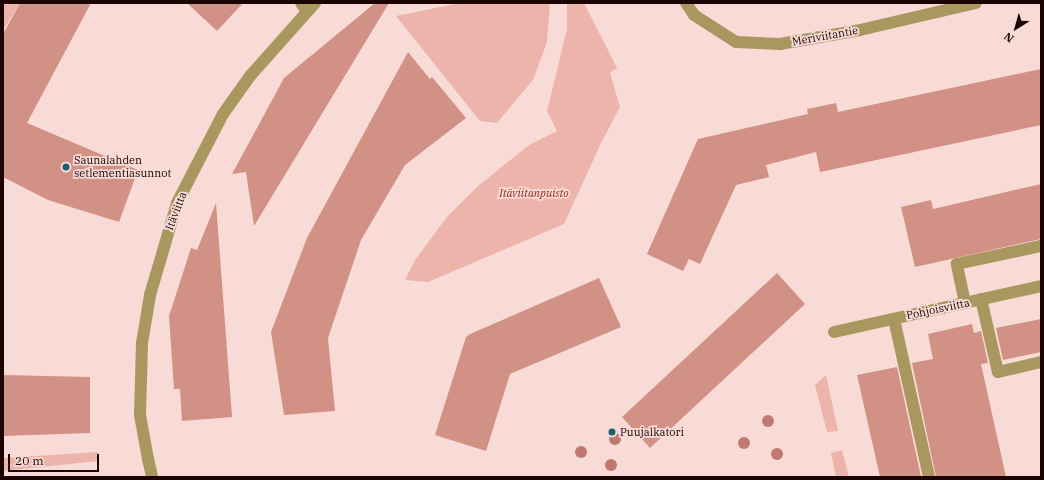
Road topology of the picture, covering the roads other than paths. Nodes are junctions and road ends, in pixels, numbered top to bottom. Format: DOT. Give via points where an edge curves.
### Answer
graph roads {
  1 [pos="686,3"];
  2 [pos="976,3"];
  3 [pos="308,5"];
  4 [pos="1041,246"];
  5 [pos="1041,286"];
  6 [pos="981,300"];
  7 [pos="965,303"];
  8 [pos="894,319"];
  9 [pos="834,332"];
  10 [pos="1041,362"];
  11 [pos="152,477"];
  12 [pos="929,477"];
  1 -- 2 [label="street, Meriviitantie" via="694,15 736,42 780,44 860,30"];
  3 -- 11 [label="street, Itäviitta" via="250,76 223,114 177,203 150,295 142,342 140,415"];
  4 -- 7 [label="street" via="958,264"];
  5 -- 6 [label="street, Pohjoisviitta"];
  6 -- 7 [label="street, Pohjoisviitta"];
  6 -- 10 [label="street" via="998,372"];
  7 -- 8 [label="street, Pohjoisviitta"];
  8 -- 9 [label="street, Pohjoisviitta"];
  8 -- 12 [label="street"];
}
